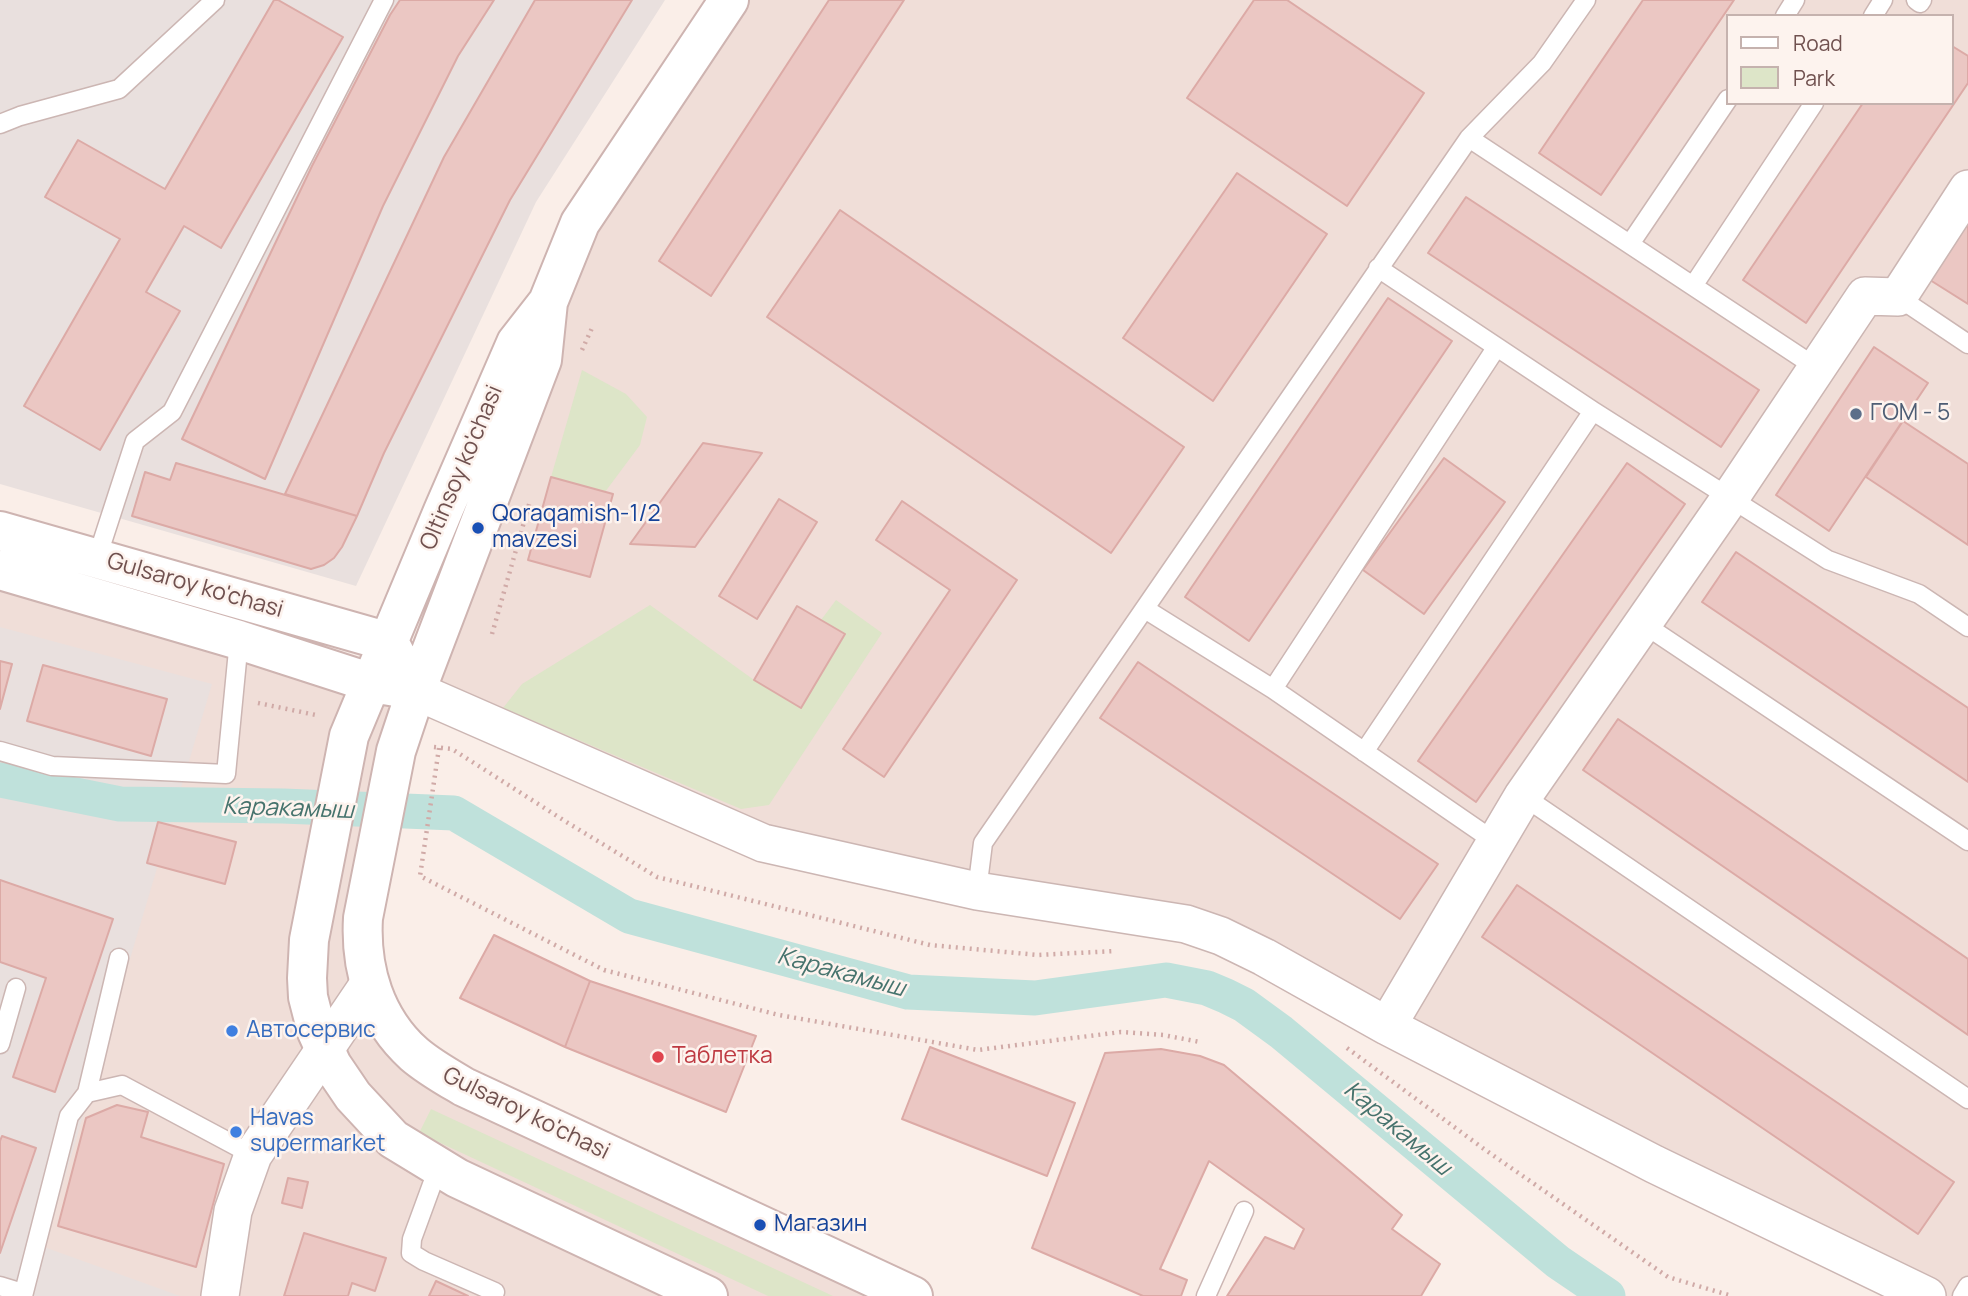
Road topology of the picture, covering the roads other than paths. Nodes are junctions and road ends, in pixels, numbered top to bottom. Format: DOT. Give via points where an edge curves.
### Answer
graph roads {
  1 [pos="215,0"];
  2 [pos="384,0"];
  3 [pos="729,0"];
  4 [pos="1586,0"];
  5 [pos="1916,0"];
  6 [pos="1922,0"];
  7 [pos="1727,100"];
  8 [pos="1813,105"];
  9 [pos="0,124"];
  10 [pos="1469,138"];
  11 [pos="1968,189"];
  12 [pos="1630,244"];
  13 [pos="1378,268"];
  14 [pos="1693,286"];
  15 [pos="1898,297"];
  16 [pos="548,302"];
  17 [pos="1968,344"];
  18 [pos="1496,348"];
  19 [pos="1817,368"];
  20 [pos="1593,411"];
  21 [pos="1730,498"];
  22 [pos="0,531"];
  23 [pos="97,558"];
  24 [pos="0,570"];
  25 [pos="1145,609"];
  26 [pos="1642,623"];
  27 [pos="1968,627"];
  28 [pos="239,640"];
  29 [pos="389,642"];
  30 [pos="372,683"];
  31 [pos="1273,689"];
  32 [pos="416,691"];
  33 [pos="0,751"];
  34 [pos="1364,752"];
  35 [pos="1522,796"];
  36 [pos="1494,841"];
  37 [pos="1968,841"];
  38 [pos="977,891"];
  39 [pos="118,958"];
  40 [pos="369,984"];
  41 [pos="16,988"];
  42 [pos="1387,1026"];
  43 [pos="0,1044"];
  44 [pos="324,1050"];
  45 [pos="87,1093"];
  46 [pos="1968,1099"];
  47 [pos="253,1155"];
  48 [pos="438,1168"];
  49 [pos="1244,1210"];
  50 [pos="0,1286"];
  51 [pos="1968,1286"];
  52 [pos="495,1292"];
  53 [pos="23,1295"];
  54 [pos="220,1296"];
  55 [pos="708,1296"];
  56 [pos="913,1296"];
  57 [pos="1206,1296"];
  58 [pos="1927,1296"];
  59 [pos="1962,1296"];
  1 -- 9 [label="lane" via="119,89"];
  2 -- 23 [label="lane" via="172,412 135,441"];
  3 -- 16 [label="main road, Oltinsoy ko'chasi" via="580,223"];
  4 -- 10 [label="lane" via="1542,63"];
  5 -- 6 [label="lane"];
  7 -- 12 [label="lane"];
  8 -- 14 [label="lane"];
  10 -- 12 [label="lane"];
  10 -- 13 [label="lane"];
  11 -- 15 [label="street"];
  12 -- 14 [label="lane"];
  13 -- 18 [label="lane"];
  13 -- 25 [label="lane"];
  14 -- 19 [label="lane"];
  15 -- 17 [label="lane"];
  15 -- 19 [label="street" via="1865,296"];
  16 -- 29 [label="main road, Oltinsoy ko'chasi" via="516,343"];
  16 -- 32 [label="main road, Oltinsoy ko'chasi" via="542,360"];
  18 -- 20 [label="lane"];
  18 -- 31 [label="lane"];
  19 -- 21 [label="street"];
  20 -- 21 [label="lane"];
  20 -- 34 [label="lane"];
  21 -- 26 [label="street"];
  21 -- 27 [label="lane" via="1828,560 1919,594"];
  22 -- 23 [label="main road, Gulsaroy ko'chasi"];
  23 -- 29 [label="main road, Gulsaroy ko'chasi"];
  24 -- 28 [label="main road, Gulsaroy ko'chasi"];
  25 -- 31 [label="lane"];
  25 -- 38 [label="lane" via="983,843"];
  26 -- 35 [label="street"];
  26 -- 37 [label="lane"];
  28 -- 30 [label="main road, Gulsaroy ko'chasi"];
  28 -- 33 [label="lane" via="226,774 52,766"];
  29 -- 30 [label="main road"];
  29 -- 32 [label="main road"];
  30 -- 32 [label="main road, Gulsaroy ko'chasi"];
  30 -- 44 [label="main road" via="349,736 309,940 307,978"];
  31 -- 34 [label="lane"];
  32 -- 38 [label="street" via="763,843"];
  32 -- 40 [label="main road, Gulsaroy ko'chasi" via="412,749 368,885 362,941"];
  34 -- 36 [label="lane"];
  35 -- 36 [label="street"];
  35 -- 46 [label="lane"];
  36 -- 42 [label="street"];
  38 -- 42 [label="street" via="1186,924 1264,957"];
  39 -- 45 [label="lane"];
  40 -- 44 [label="street"];
  40 -- 56 [label="main road, Gulsaroy ko'chasi" via="400,1040 464,1087"];
  41 -- 43 [label="lane"];
  42 -- 58 [label="street" via="1654,1164"];
  44 -- 47 [label="street"];
  44 -- 48 [label="main road" via="365,1111 393,1139"];
  45 -- 47 [label="lane" via="122,1085"];
  45 -- 53 [label="lane" via="69,1116"];
  47 -- 54 [label="street" via="233,1211"];
  48 -- 52 [label="lane" via="411,1253"];
  48 -- 55 [label="main road"];
  49 -- 57 [label="lane"];
  50 -- 53 [label="lane"];
  51 -- 59 [label="lane"];
}
